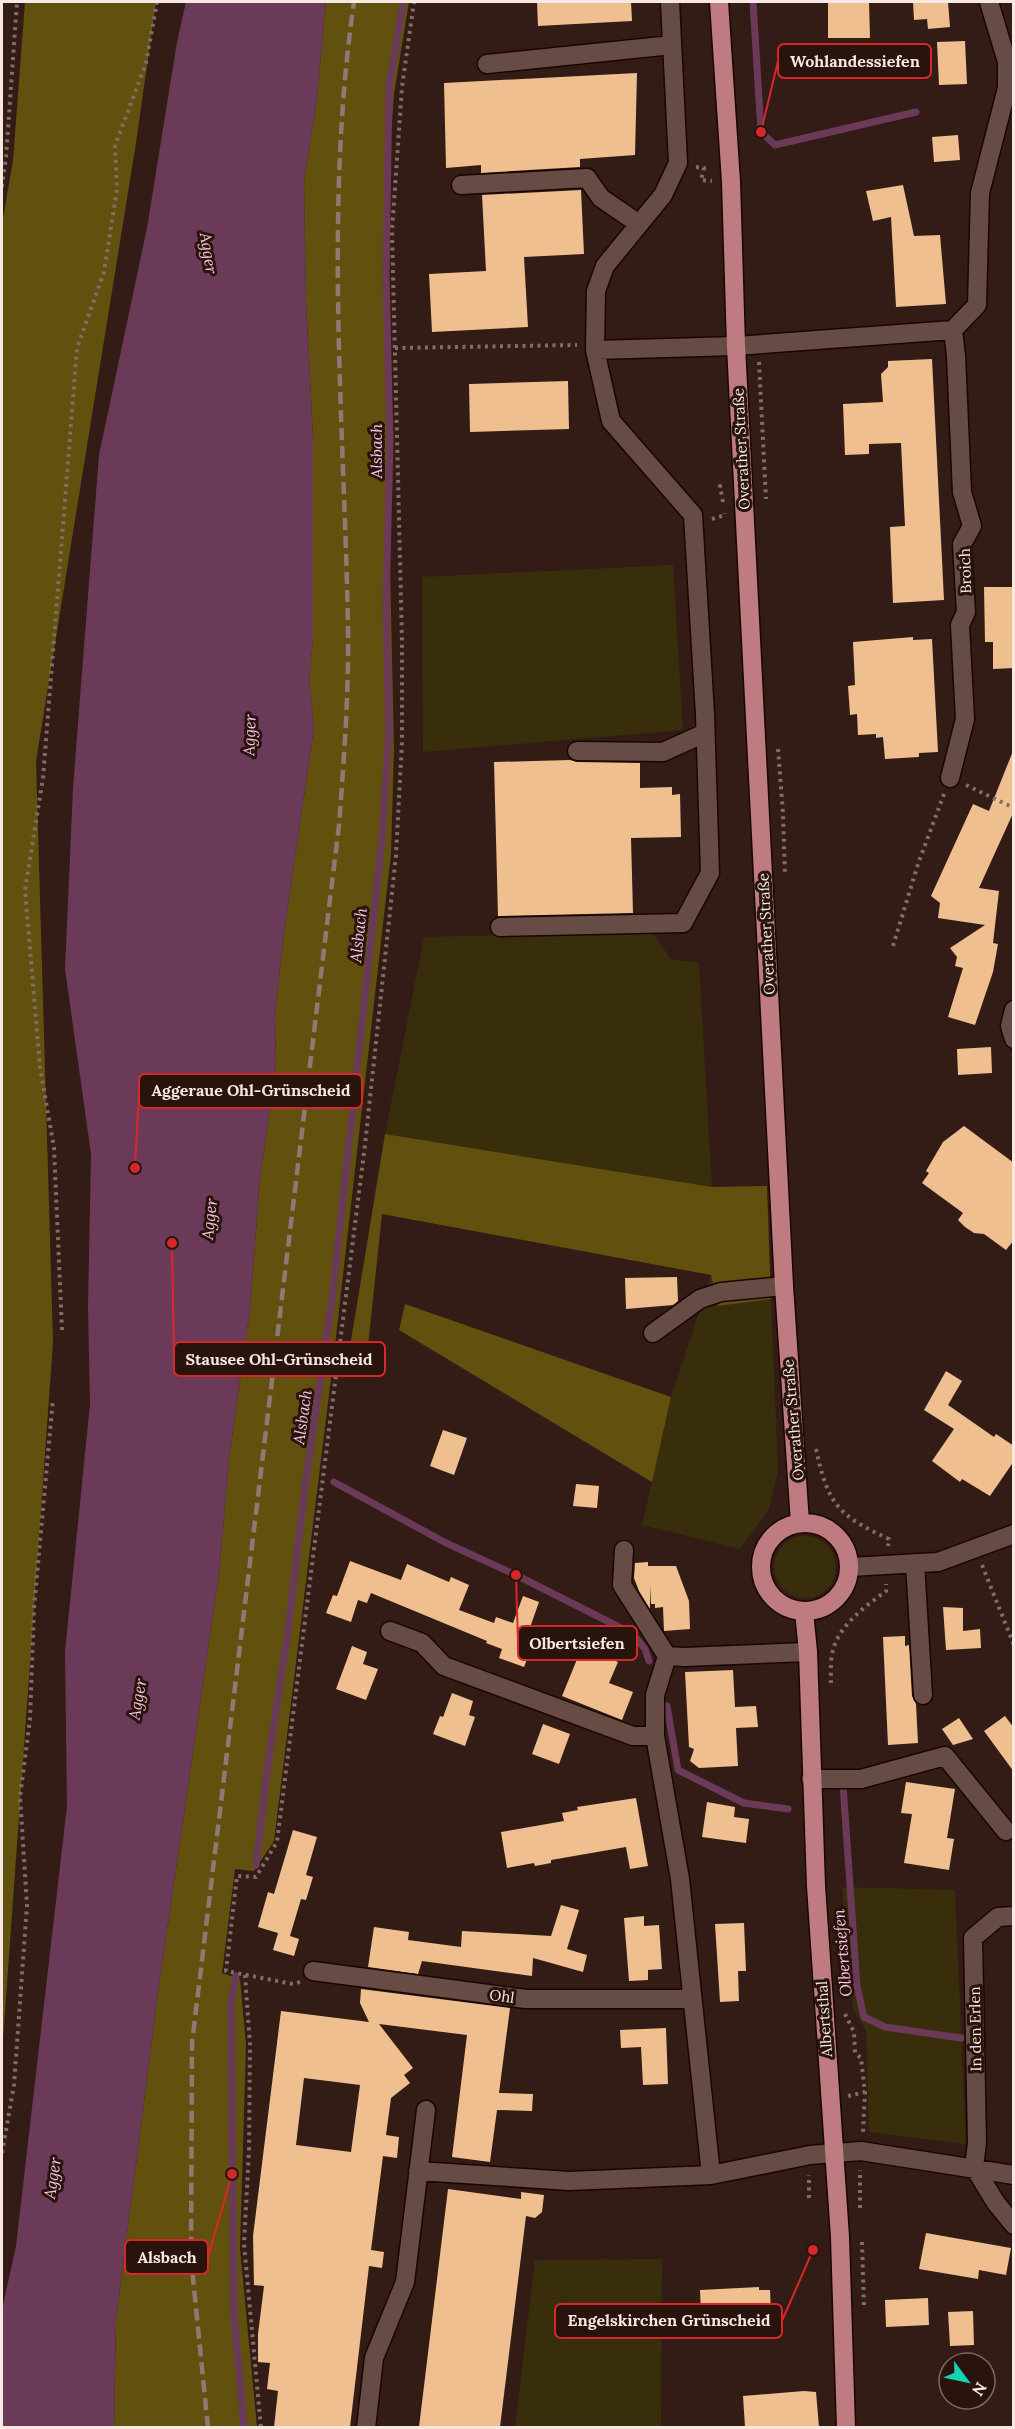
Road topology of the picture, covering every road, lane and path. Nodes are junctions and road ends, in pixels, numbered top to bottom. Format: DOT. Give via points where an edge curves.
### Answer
graph roads {
  1 [pos="17,2"];
  2 [pos="157,2"];
  3 [pos="414,2"];
  4 [pos="670,2"];
  5 [pos="720,2"];
  6 [pos="988,2"];
  7 [pos="672,45"];
  8 [pos="487,64"];
  9 [pos="461,185"];
  10 [pos="2,187"];
  11 [pos="639,224"];
  12 [pos="953,330"];
  13 [pos="758,343"];
  14 [pos="736,346"];
  15 [pos="395,348"];
  16 [pos="595,350"];
  17 [pos="766,501"];
  18 [pos="705,733"];
  19 [pos="778,742"];
  20 [pos="577,751"];
  21 [pos="950,778"];
  22 [pos="1014,808"];
  23 [pos="785,883"];
  24 [pos="500,927"];
  25 [pos="893,946"];
  26 [pos="1014,1011"];
  27 [pos="1014,1039"];
  28 [pos="784,1286"];
  29 [pos="62,1330"];
  30 [pos="653,1333"];
  31 [pos="53,1399"];
  32 [pos="815,1442"];
  33 [pos="800,1523"];
  34 [pos="1014,1534"];
  35 [pos="975,1548"];
  36 [pos="624,1550"];
  37 [pos="915,1563"];
  38 [pos="886,1565"];
  39 [pos="850,1567"];
  40 [pos="804,1611"];
  41 [pos="390,1630"];
  42 [pos="1014,1645"];
  43 [pos="808,1652"];
  44 [pos="667,1656"];
  45 [pos="831,1684"];
  46 [pos="923,1695"];
  47 [pos="655,1736"];
  48 [pos="811,1779"];
  49 [pos="1006,1831"];
  50 [pos="1014,1916"];
  51 [pos="313,1971"];
  52 [pos="245,1975"];
  53 [pos="692,1999"];
  54 [pos="843,2008"];
  55 [pos="426,2110"];
  56 [pos="861,2151"];
  57 [pos="835,2152"];
  58 [pos="2,2153"];
  59 [pos="974,2167"];
  60 [pos="418,2171"];
  61 [pos="711,2175"];
  62 [pos="1014,2175"];
  63 [pos="860,2214"];
  64 [pos="1014,2225"];
  65 [pos="861,2236"];
  66 [pos="864,2308"];
  67 [pos="261,2427"];
  68 [pos="366,2427"];
  69 [pos="846,2427"];
  1 -- 10 [label="path"];
  2 -- 29 [label="path" via="147,63 115,146 117,189 104,272 77,348 43,778 25,890 40,1068 54,1148"];
  3 -- 15 [label="path" via="402,87 392,231"];
  4 -- 7 [label="street"];
  5 -- 14 [label="main road, Overather Straße"];
  6 -- 12 [label="street" via="1007,62 1006,88 981,193 977,305"];
  7 -- 8 [label="street"];
  7 -- 11 [label="street" via="678,163 663,195"];
  9 -- 11 [label="street" via="587,178 601,198"];
  11 -- 16 [label="street" via="605,266 596,291"];
  12 -- 13 [label="street"];
  12 -- 21 [label="street, Broich" via="962,492 972,526 962,544 966,612 960,626 965,719"];
  13 -- 14 [label="street"];
  13 -- 17 [label="path"];
  14 -- 16 [label="street"];
  14 -- 28 [label="main road, Overather Straße"];
  15 -- 16 [label="path" via="575,345"];
  15 -- 52 [label="path" via="402,675 396,855 365,1145 277,1842 256,1877 237,1876 226,1971"];
  16 -- 18 [label="street" via="611,421 693,515"];
  18 -- 20 [label="street" via="663,752"];
  18 -- 24 [label="street" via="710,873 683,923"];
  19 -- 23 [label="path"];
  21 -- 22 [label="path"];
  21 -- 25 [label="path"];
  26 -- 27 [label="street" via="1010,1026"];
  28 -- 30 [label="street" via="721,1292 700,1299"];
  28 -- 33 [label="main road, Overather Straße"];
  31 -- 58 [label="path" via="34,1608 30,1719 20,1797 27,1905 14,2085"];
  32 -- 38 [label="path" via="827,1491 842,1512 889,1539"];
  33 -- 39 [label="main road" via="813,1523 835,1534 843,1544"];
  33 -- 40 [label="main road" via="776,1534 768,1544 761,1569 770,1594 779,1603"];
  34 -- 35 [label="street"];
  35 -- 37 [label="street" via="938,1562"];
  35 -- 42 [label="path"];
  36 -- 44 [label="street" via="622,1585"];
  37 -- 38 [label="street"];
  37 -- 46 [label="street"];
  38 -- 39 [label="street"];
  38 -- 45 [label="path" via="886,1591 847,1625 833,1650"];
  39 -- 40 [label="main road" via="846,1584 836,1599 821,1608"];
  40 -- 43 [label="main road, Albertsthal"];
  41 -- 47 [label="street" via="422,1643 444,1666 633,1736"];
  43 -- 44 [label="street"];
  43 -- 48 [label="main road, Albertsthal"];
  44 -- 47 [label="street" via="655,1695"];
  47 -- 53 [label="street" via="680,1879"];
  48 -- 49 [label="street" via="861,1779 945,1756"];
  48 -- 57 [label="main road, Albertsthal"];
  50 -- 59 [label="street, In den Erlen" via="998,1917 974,1938"];
  51 -- 52 [label="path" via="307,1981 293,1984"];
  51 -- 53 [label="street, Ohl" via="526,1999"];
  52 -- 67 [label="path" via="250,2043 244,2244"];
  53 -- 61 [label="street"];
  54 -- 56 [label="path" via="854,2032 855,2053 861,2058 866,2108"];
  55 -- 60 [label="street"];
  56 -- 57 [label="street"];
  56 -- 59 [label="street"];
  56 -- 63 [label="path"];
  57 -- 61 [label="street"];
  57 -- 69 [label="main road, Albertsthal"];
  59 -- 62 [label="street"];
  59 -- 64 [label="street"];
  60 -- 61 [label="street" via="569,2181"];
  60 -- 68 [label="street" via="405,2282 374,2358"];
  65 -- 66 [label="path"];
}
